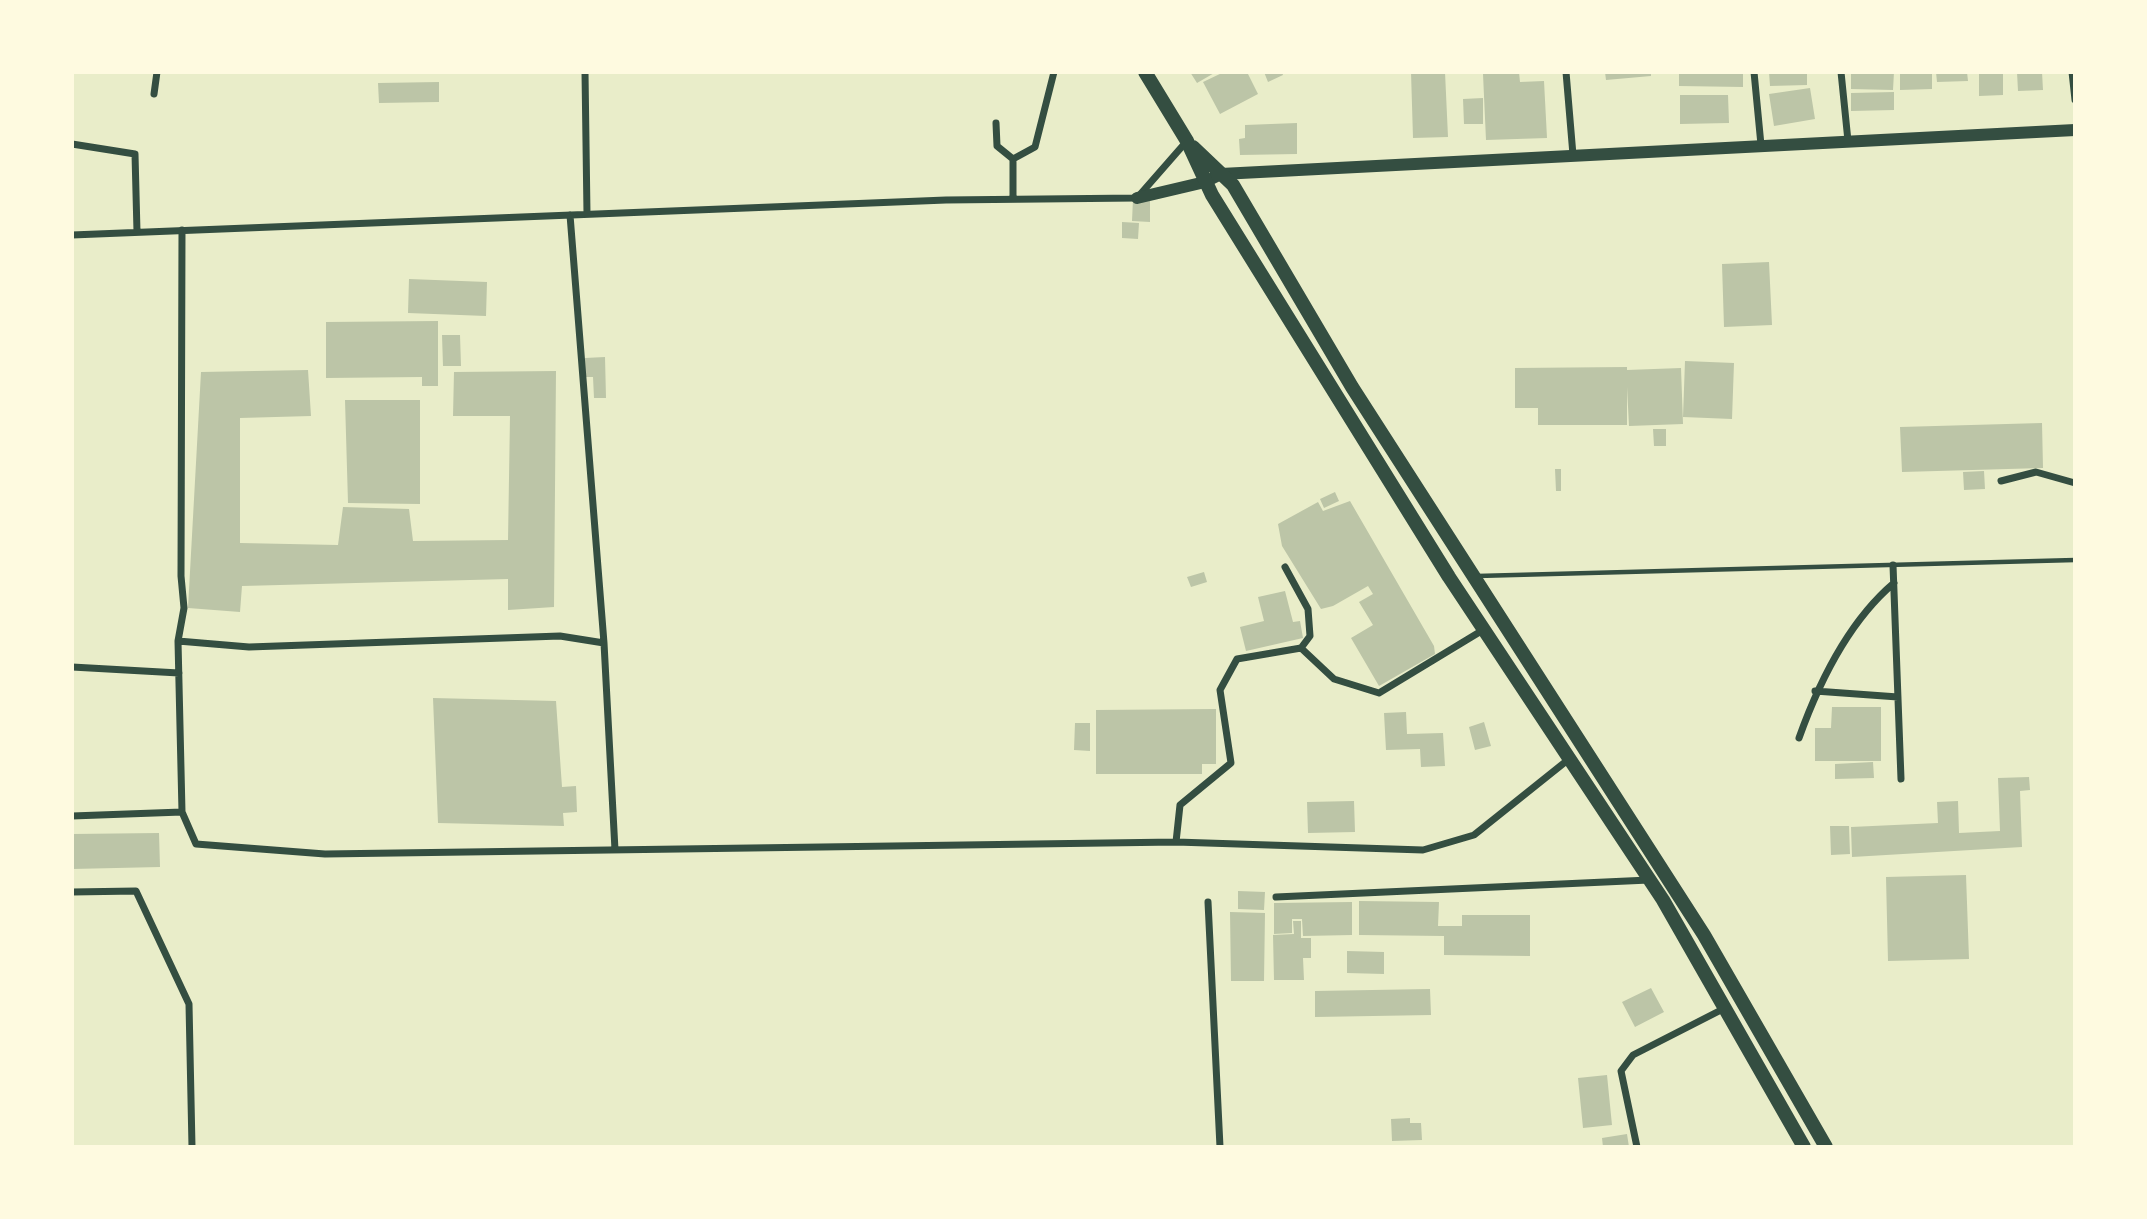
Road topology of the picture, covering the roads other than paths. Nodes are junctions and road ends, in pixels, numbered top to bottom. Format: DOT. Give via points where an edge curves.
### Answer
graph roads {
  1 [pos="157,72"];
  2 [pos="585,72"];
  3 [pos="1054,72"];
  4 [pos="1146,72"];
  5 [pos="1566,72"];
  6 [pos="1754,72"];
  7 [pos="1840,72"];
  8 [pos="2072,72"];
  9 [pos="154,93"];
  10 [pos="2075,100"];
  11 [pos="996,122"];
  12 [pos="2075,130"];
  13 [pos="1187,141"];
  14 [pos="1848,141"];
  15 [pos="72,144"];
  16 [pos="1761,145"];
  17 [pos="1573,155"];
  18 [pos="1013,159"];
  19 [pos="1221,174"];
  20 [pos="1206,182"];
  21 [pos="1136,198"];
  22 [pos="1013,199"];
  23 [pos="587,214"];
  24 [pos="570,215"];
  25 [pos="182,230"];
  26 [pos="137,232"];
  27 [pos="72,235"];
  28 [pos="2001,481"];
  29 [pos="2075,482"];
  30 [pos="2075,560"];
  31 [pos="1893,565"];
  32 [pos="1285,567"];
  33 [pos="1473,576"];
  34 [pos="1894,583"];
  35 [pos="1484,629"];
  36 [pos="178,641"];
  37 [pos="604,643"];
  38 [pos="1301,648"];
  39 [pos="72,667"];
  40 [pos="179,673"];
  41 [pos="1815,691"];
  42 [pos="1898,697"];
  43 [pos="1799,738"];
  44 [pos="1570,758"];
  45 [pos="1901,779"];
  46 [pos="182,812"];
  47 [pos="72,816"];
  48 [pos="1176,842"];
  49 [pos="615,850"];
  50 [pos="1650,880"];
  51 [pos="72,892"];
  52 [pos="1276,897"];
  53 [pos="1208,902"];
  54 [pos="1725,1008"];
  55 [pos="192,1147"];
  56 [pos="1220,1147"];
  57 [pos="1637,1147"];
  58 [pos="1804,1147"];
  59 [pos="1826,1147"];
  1 -- 9 [label="street"];
  2 -- 23 [label="street"];
  3 -- 18 [label="street" via="1035,147"];
  4 -- 13 [label="main road"];
  5 -- 17 [label="street"];
  6 -- 16 [label="street"];
  7 -- 14 [label="street"];
  8 -- 10 [label="street"];
  11 -- 18 [label="street" via="997,146"];
  12 -- 14 [label="main road"];
  13 -- 19 [label="main road"];
  13 -- 20 [label="main road"];
  13 -- 21 [label="street"];
  14 -- 16 [label="main road"];
  15 -- 26 [label="street" via="135,154"];
  16 -- 17 [label="main road"];
  17 -- 19 [label="main road"];
  18 -- 22 [label="street"];
  19 -- 20 [label="main road"];
  19 -- 33 [label="main road" via="1233,185 1352,387"];
  20 -- 21 [label="main road"];
  20 -- 35 [label="main road"];
  21 -- 22 [label="street"];
  22 -- 23 [label="street"];
  23 -- 24 [label="street"];
  24 -- 25 [label="street"];
  24 -- 37 [label="street"];
  25 -- 26 [label="street"];
  25 -- 36 [label="street" via="184,608"];
  26 -- 27 [label="street"];
  28 -- 29 [label="street" via="2036,472"];
  30 -- 31 [label="lane"];
  31 -- 33 [label="lane"];
  31 -- 34 [label="street"];
  32 -- 38 [label="street" via="1308,610 1310,636"];
  33 -- 59 [label="main road" via="1704,935"];
  34 -- 41 [label="street" via="1872,602"];
  34 -- 42 [label="street"];
  35 -- 38 [label="street" via="1380,692 1334,679"];
  35 -- 44 [label="main road"];
  36 -- 37 [label="street" via="249,647 560,636"];
  36 -- 40 [label="street"];
  37 -- 49 [label="street"];
  38 -- 48 [label="street" via="1237,659 1220,690 1231,763 1180,805"];
  39 -- 40 [label="street"];
  40 -- 46 [label="street"];
  41 -- 42 [label="street"];
  41 -- 43 [label="street"];
  42 -- 45 [label="street"];
  44 -- 48 [label="street" via="1474,835 1423,849"];
  44 -- 50 [label="main road"];
  46 -- 47 [label="street"];
  46 -- 49 [label="street" via="195,844 325,853"];
  48 -- 49 [label="street"];
  50 -- 52 [label="street"];
  50 -- 54 [label="main road"];
  51 -- 55 [label="street" via="136,891 189,1004"];
  53 -- 56 [label="street"];
  54 -- 57 [label="street" via="1633,1055 1621,1071"];
  54 -- 58 [label="main road"];
}
